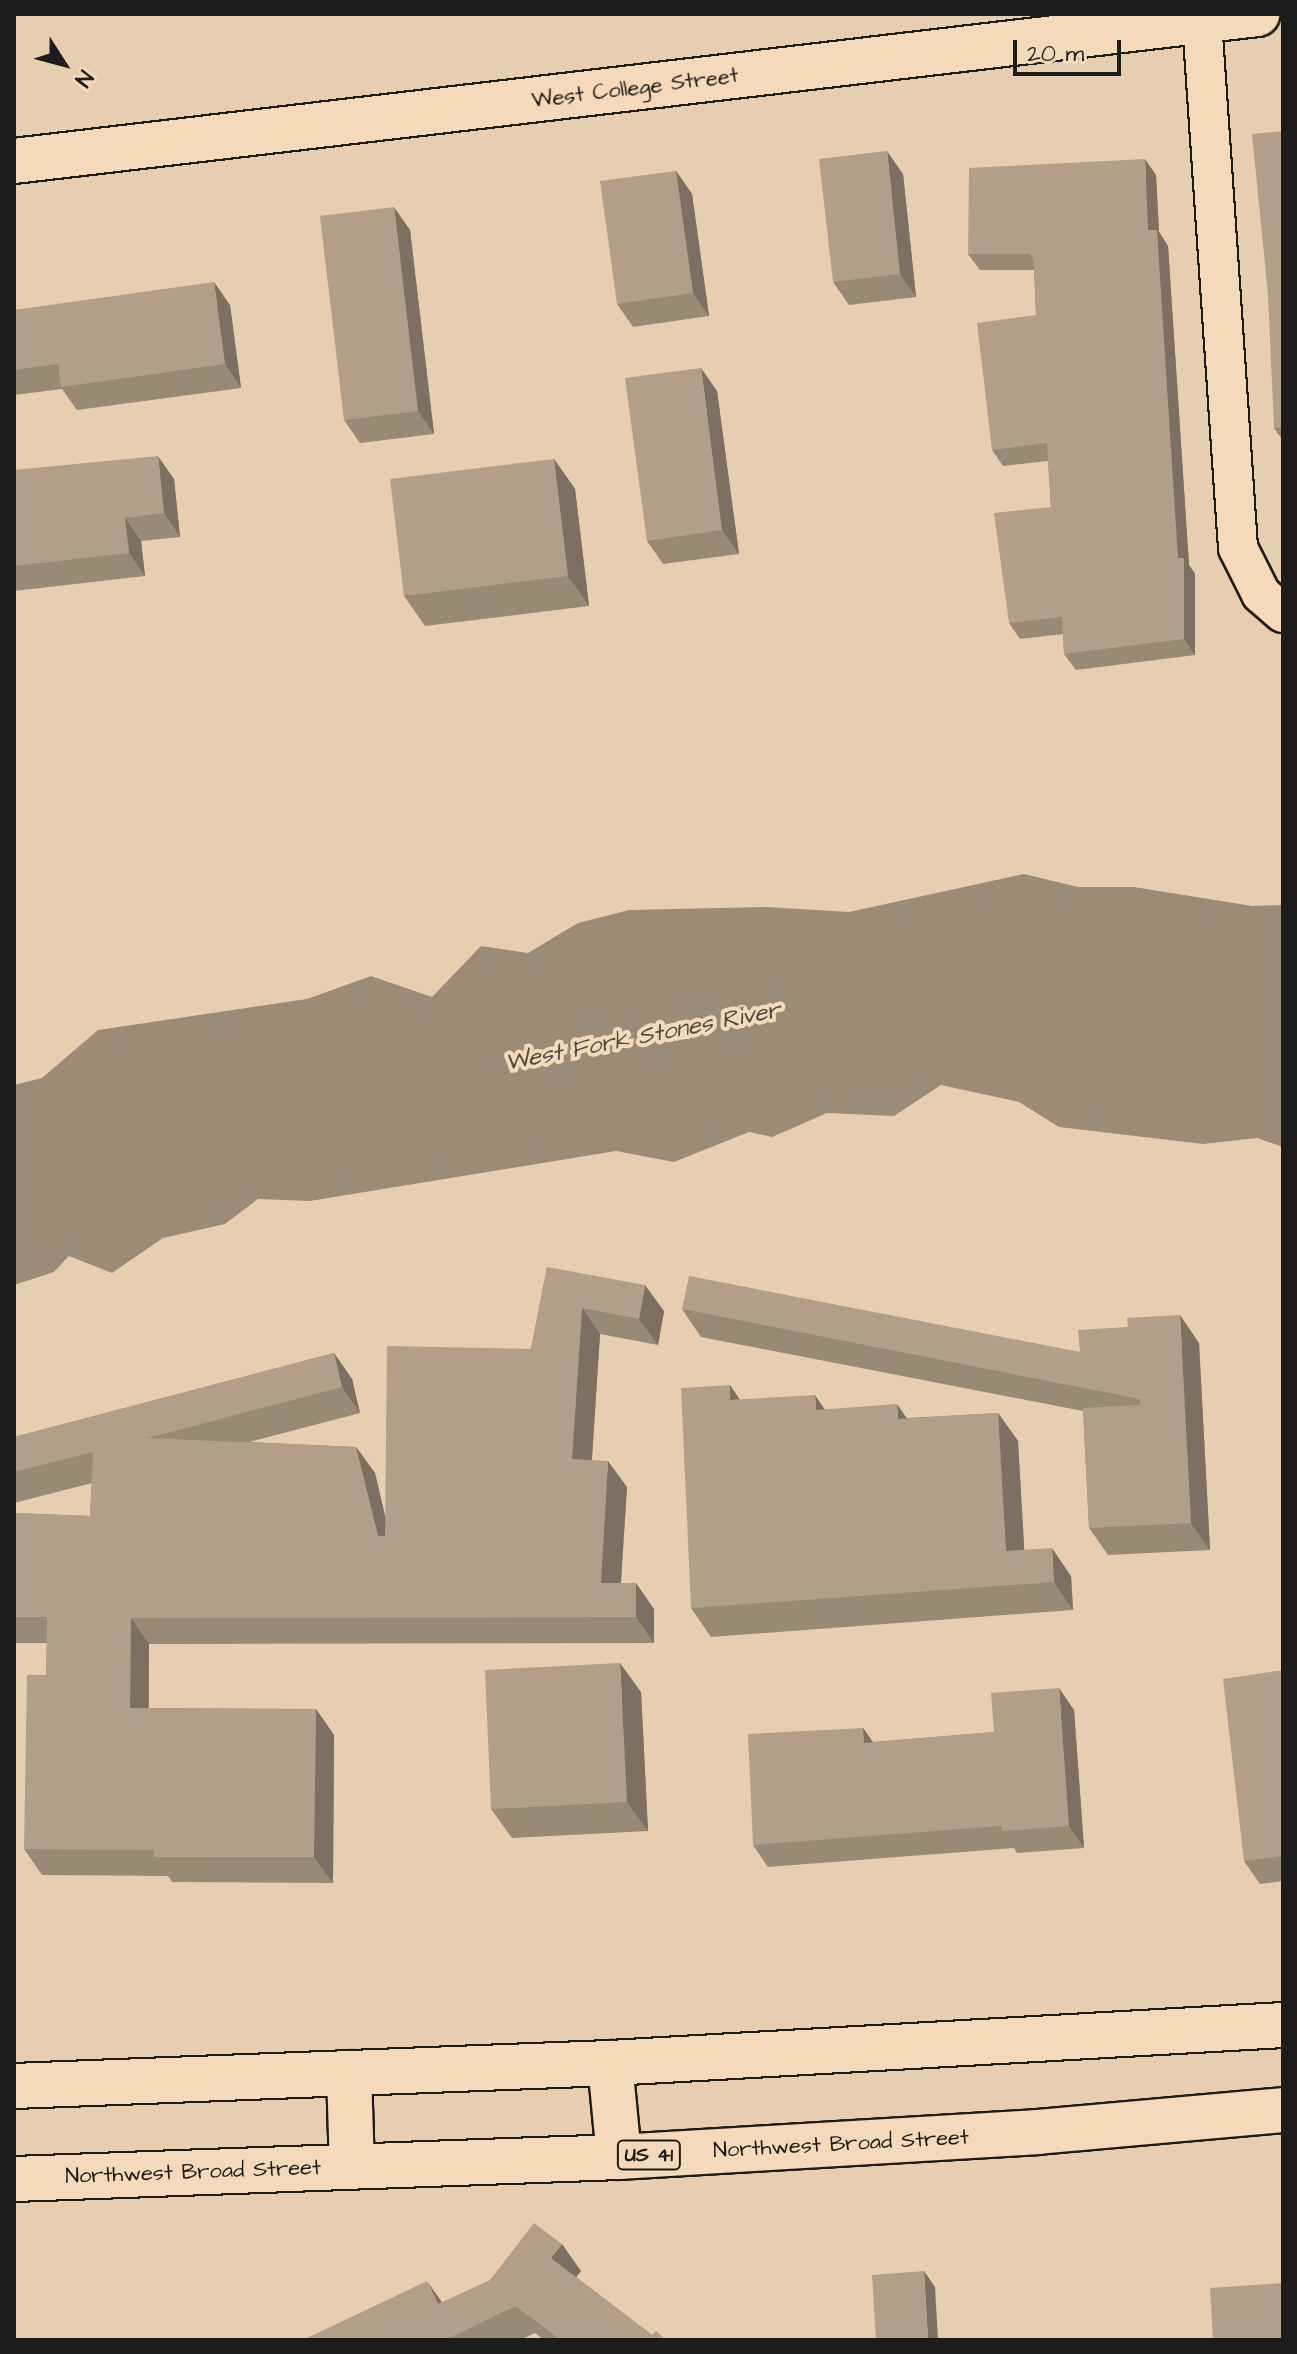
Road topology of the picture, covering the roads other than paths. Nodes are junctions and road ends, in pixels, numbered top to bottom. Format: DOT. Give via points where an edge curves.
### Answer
graph roads {
  1 [pos="1257,14"];
  2 [pos="1202,21"];
  3 [pos="14,161"];
  4 [pos="1283,613"];
  5 [pos="1283,2025"];
  6 [pos="610,2063"];
  7 [pos="349,2073"];
  8 [pos="14,2086"];
  9 [pos="1283,2110"];
  10 [pos="619,2157"];
  11 [pos="352,2166"];
  12 [pos="14,2179"];
  1 -- 2 [label="main road, West College Street"];
  2 -- 3 [label="main road, West College Street"];
  2 -- 4 [label="street" via="1238,548 1261,594"];
  5 -- 6 [label="main road"];
  6 -- 7 [label="main road"];
  6 -- 10 [label="main road"];
  7 -- 8 [label="main road"];
  7 -- 11 [label="main road"];
  9 -- 10 [label="main road, Northwest Broad Street / US 41" via="1038,2132"];
  10 -- 11 [label="main road, Northwest Broad Street / US 41"];
  11 -- 12 [label="main road, Northwest Broad Street / US 41"];
}
